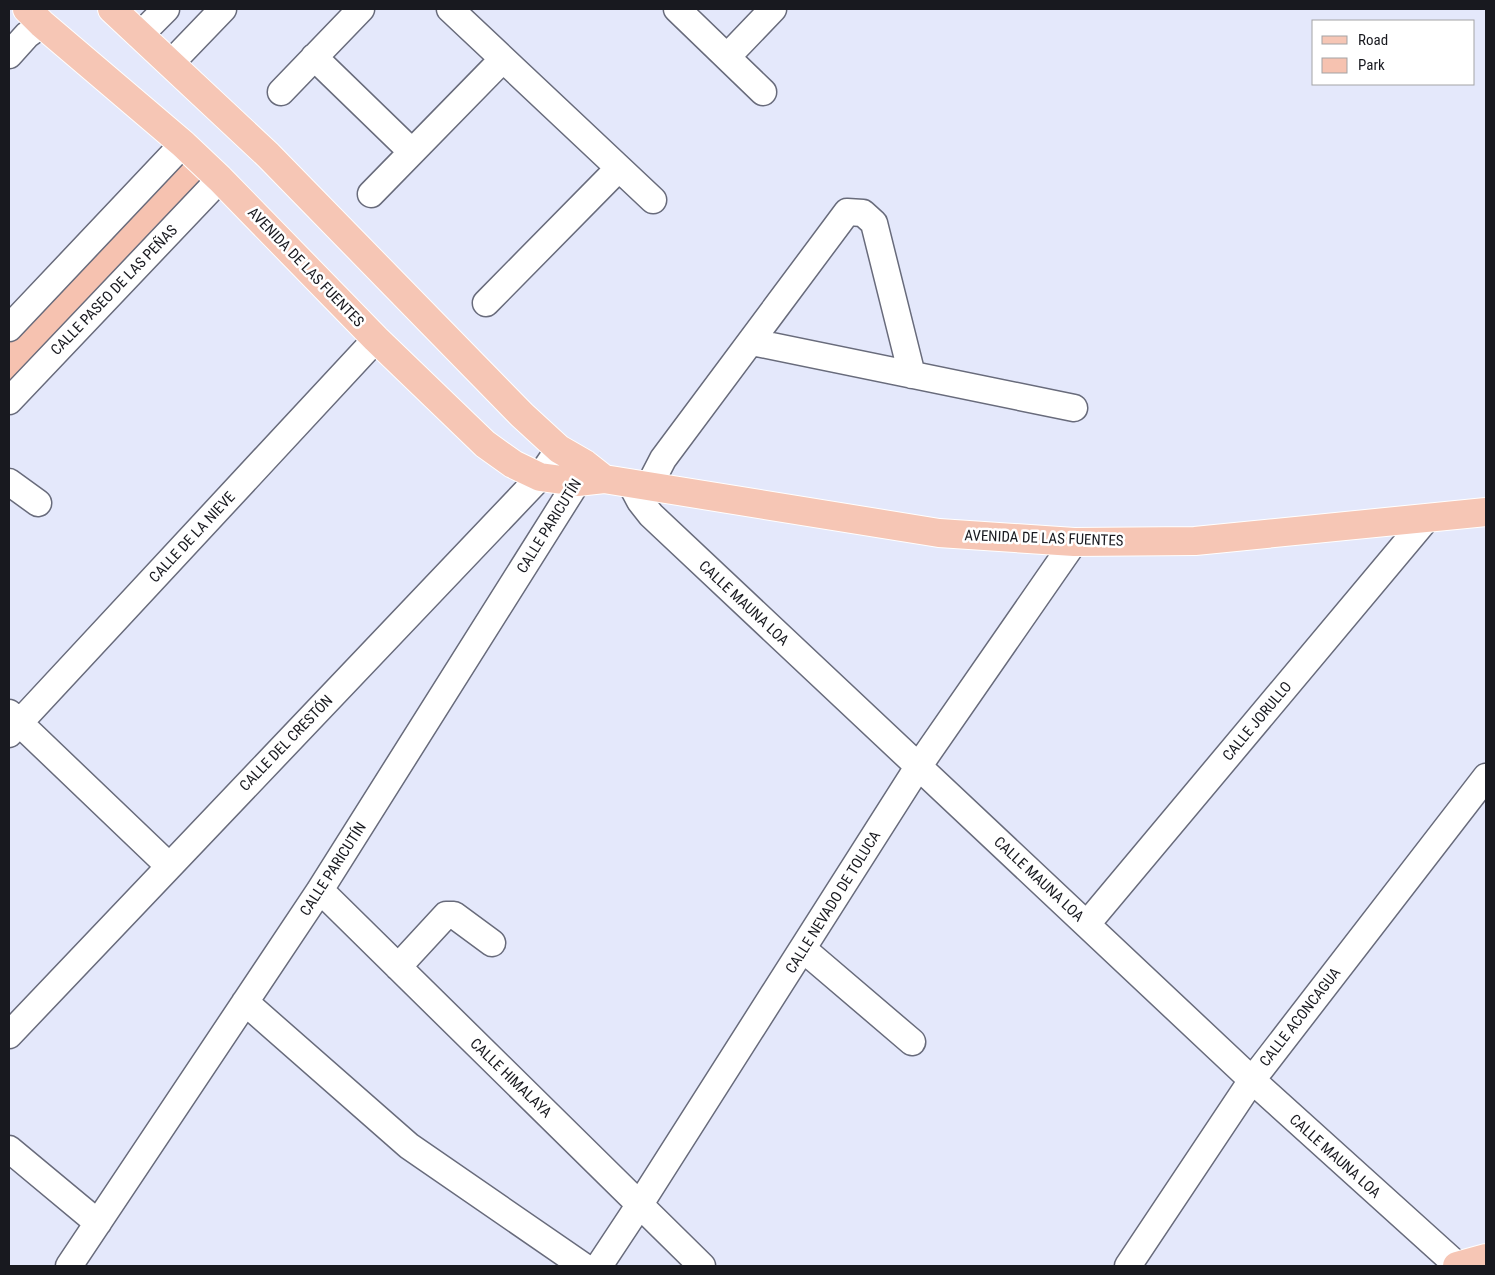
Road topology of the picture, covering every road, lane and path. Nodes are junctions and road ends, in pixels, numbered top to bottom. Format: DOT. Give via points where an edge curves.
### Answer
graph roads {
  1 [pos="112,9"];
  2 [pos="166,9"];
  3 [pos="223,9"];
  4 [pos="360,9"];
  5 [pos="450,9"];
  6 [pos="677,9"];
  7 [pos="773,9"];
  8 [pos="35,16"];
  9 [pos="140,35"];
  10 [pos="9,55"];
  11 [pos="314,57"];
  12 [pos="727,57"];
  13 [pos="503,59"];
  14 [pos="171,63"];
  15 [pos="282,92"];
  16 [pos="763,92"];
  17 [pos="184,144"];
  18 [pos="412,152"];
  19 [pos="619,168"];
  20 [pos="220,179"];
  21 [pos="371,194"];
  22 [pos="653,200"];
  23 [pos="486,303"];
  24 [pos="9,328"];
  25 [pos="376,339"];
  26 [pos="752,342"];
  27 [pos="912,375"];
  28 [pos="9,401"];
  29 [pos="1074,408"];
  30 [pos="559,449"];
  31 [pos="589,475"];
  32 [pos="540,477"];
  33 [pos="9,482"];
  34 [pos="640,485"];
  35 [pos="38,503"];
  36 [pos="1486,512"];
  37 [pos="1428,518"];
  38 [pos="1074,542"];
  39 [pos="12,723"];
  40 [pos="918,767"];
  41 [pos="1486,777"];
  42 [pos="169,866"];
  43 [pos="320,890"];
  44 [pos="1087,924"];
  45 [pos="492,943"];
  46 [pos="803,949"];
  47 [pos="398,967"];
  48 [pos="245,1002"];
  49 [pos="9,1035"];
  50 [pos="912,1042"];
  51 [pos="1252,1080"];
  52 [pos="9,1148"];
  53 [pos="640,1204"];
  54 [pos="98,1223"];
  55 [pos="1486,1258"];
  56 [pos="69,1266"];
  57 [pos="583,1266"];
  58 [pos="599,1266"];
  59 [pos="702,1266"];
  60 [pos="1128,1266"];
  61 [pos="1457,1266"];
  1 -- 9 [label="main road, AVENIDA DE LAS FUENTES"];
  2 -- 9 [label="street"];
  3 -- 14 [label="street"];
  4 -- 11 [label="street"];
  5 -- 13 [label="street"];
  6 -- 12 [label="street"];
  7 -- 12 [label="street"];
  8 -- 10 [label="street" via="28,35"];
  8 -- 17 [label="main road, AVENIDA DE LAS FUENTES"];
  9 -- 14 [label="main road, AVENIDA DE LAS FUENTES"];
  11 -- 15 [label="street"];
  11 -- 18 [label="street"];
  12 -- 16 [label="street"];
  13 -- 18 [label="street"];
  13 -- 19 [label="street"];
  14 -- 30 [label="main road, AVENIDA DE LAS FUENTES" via="268,155"];
  17 -- 20 [label="main road, AVENIDA DE LAS FUENTES"];
  17 -- 24 [label="street"];
  18 -- 21 [label="street"];
  19 -- 22 [label="street"];
  19 -- 23 [label="street"];
  20 -- 25 [label="main road, AVENIDA DE LAS FUENTES"];
  20 -- 28 [label="street, CALLE PASEO DE LAS PEÑAS"];
  25 -- 32 [label="main road, AVENIDA DE LAS FUENTES" via="485,444 512,464"];
  25 -- 39 [label="street, CALLE DE LA NIEVE"];
  26 -- 27 [label="street"];
  26 -- 27 [label="street" via="847,212 863,213 874,223"];
  26 -- 34 [label="street"];
  27 -- 29 [label="street"];
  30 -- 31 [label="main road, AVENIDA DE LAS FUENTES"];
  30 -- 32 [label="street, CALLE DEL CRESTÓN"];
  31 -- 32 [label="main road, AVENIDA DE LAS FUENTES"];
  31 -- 34 [label="main road, AVENIDA DE LAS FUENTES"];
  31 -- 43 [label="street, CALLE PARICUTÍN"];
  32 -- 42 [label="street, CALLE DEL CRESTÓN"];
  33 -- 35 [label="street"];
  34 -- 38 [label="main road, AVENIDA DE LAS FUENTES" via="938,533"];
  34 -- 40 [label="street, CALLE MAUNA LOA" via="640,501 650,515"];
  36 -- 37 [label="main road, AVENIDA DE LAS FUENTES"];
  37 -- 38 [label="main road, AVENIDA DE LAS FUENTES" via="1195,541"];
  37 -- 44 [label="street, CALLE JORULLO"];
  38 -- 40 [label="street, CALLE NEVADO DE TOLUCA"];
  39 -- 42 [label="street"];
  40 -- 44 [label="street, CALLE MAUNA LOA"];
  40 -- 46 [label="street, CALLE NEVADO DE TOLUCA"];
  41 -- 51 [label="street, CALLE ACONCAGUA"];
  42 -- 49 [label="street, CALLE DEL CRESTÓN"];
  43 -- 47 [label="street, CALLE HIMALAYA"];
  43 -- 48 [label="street, CALLE PARICUTÍN"];
  44 -- 51 [label="street, CALLE MAUNA LOA"];
  45 -- 47 [label="street" via="454,915 446,915"];
  46 -- 50 [label="street"];
  46 -- 53 [label="street, CALLE NEVADO DE TOLUCA"];
  47 -- 53 [label="street, CALLE HIMALAYA"];
  48 -- 54 [label="street, CALLE PARICUTÍN"];
  48 -- 57 [label="street" via="409,1146"];
  51 -- 60 [label="street, CALLE ACONCAGUA"];
  51 -- 61 [label="street, CALLE MAUNA LOA"];
  52 -- 54 [label="street"];
  53 -- 58 [label="street, CALLE NEVADO DE TOLUCA"];
  53 -- 59 [label="street, CALLE HIMALAYA"];
  54 -- 56 [label="street, CALLE PARICUTÍN"];
  55 -- 61 [label="main road"];
}
